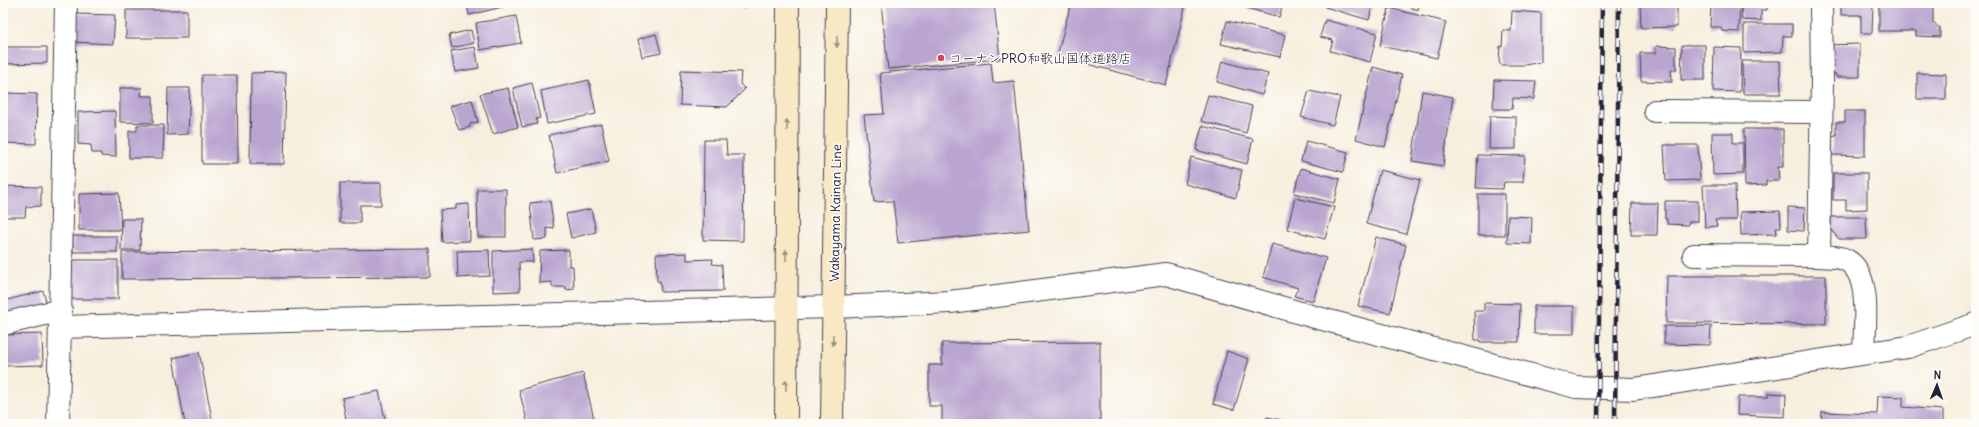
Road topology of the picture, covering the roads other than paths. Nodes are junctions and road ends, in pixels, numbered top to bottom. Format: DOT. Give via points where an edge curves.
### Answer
graph roads {
  1 [pos="66,3"];
  2 [pos="788,3"];
  3 [pos="837,3"];
  4 [pos="1821,3"];
  5 [pos="1655,110"];
  6 [pos="1821,112"];
  7 [pos="1694,255"];
  8 [pos="1819,256"];
  9 [pos="833,307"];
  10 [pos="786,308"];
  11 [pos="60,318"];
  12 [pos="3,324"];
  13 [pos="1976,324"];
  14 [pos="1864,353"];
  15 [pos="58,424"];
  16 [pos="786,424"];
  17 [pos="832,424"];
  1 -- 11 [label="street"];
  10 -- 2 [label="main road, one-way"];
  3 -- 9 [label="main road, Wakayama Kainan Line, one-way"];
  4 -- 6 [label="street"];
  5 -- 6 [label="street"];
  6 -- 8 [label="street"];
  7 -- 8 [label="street"];
  8 -- 14 [label="street" via="1836,257 1856,268 1863,284"];
  9 -- 10 [label="street"];
  9 -- 14 [label="street" via="950,302 1166,274 1576,387 1634,389"];
  9 -- 17 [label="main road, Wakayama Kainan Line, one-way"];
  10 -- 11 [label="street"];
  16 -- 10 [label="main road, one-way"];
  11 -- 12 [label="street"];
  11 -- 15 [label="street"];
  13 -- 14 [label="street" via="1908,347"];
}
